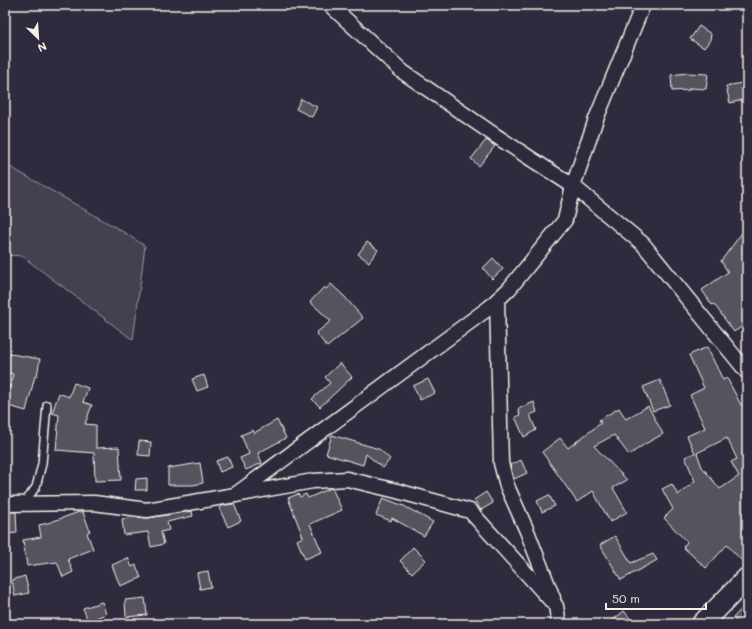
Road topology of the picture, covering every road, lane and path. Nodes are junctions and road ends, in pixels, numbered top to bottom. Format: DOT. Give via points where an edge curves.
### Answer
graph roads {
  1 [pos="330,5"];
  2 [pos="643,5"];
  3 [pos="573,186"];
  4 [pos="497,300"];
  5 [pos="747,372"];
  6 [pos="47,406"];
  7 [pos="235,495"];
  8 [pos="24,503"];
  9 [pos="5,504"];
  10 [pos="747,578"];
  11 [pos="556,606"];
  12 [pos="559,624"];
  13 [pos="702,624"];
  1 -- 3 [label="street" via="403,72"];
  2 -- 3 [label="street" via="596,119"];
  3 -- 4 [label="street" via="565,220 509,289"];
  3 -- 5 [label="street" via="643,244"];
  4 -- 7 [label="street"];
  4 -- 11 [label="street" via="501,463 507,486"];
  6 -- 8 [label="lane" via="42,464 36,487"];
  7 -- 8 [label="street" via="147,510 94,503"];
  7 -- 11 [label="street" via="313,481 347,479 470,511"];
  8 -- 9 [label="street"];
  10 -- 13 [label="main road"];
  11 -- 12 [label="street"];
}
